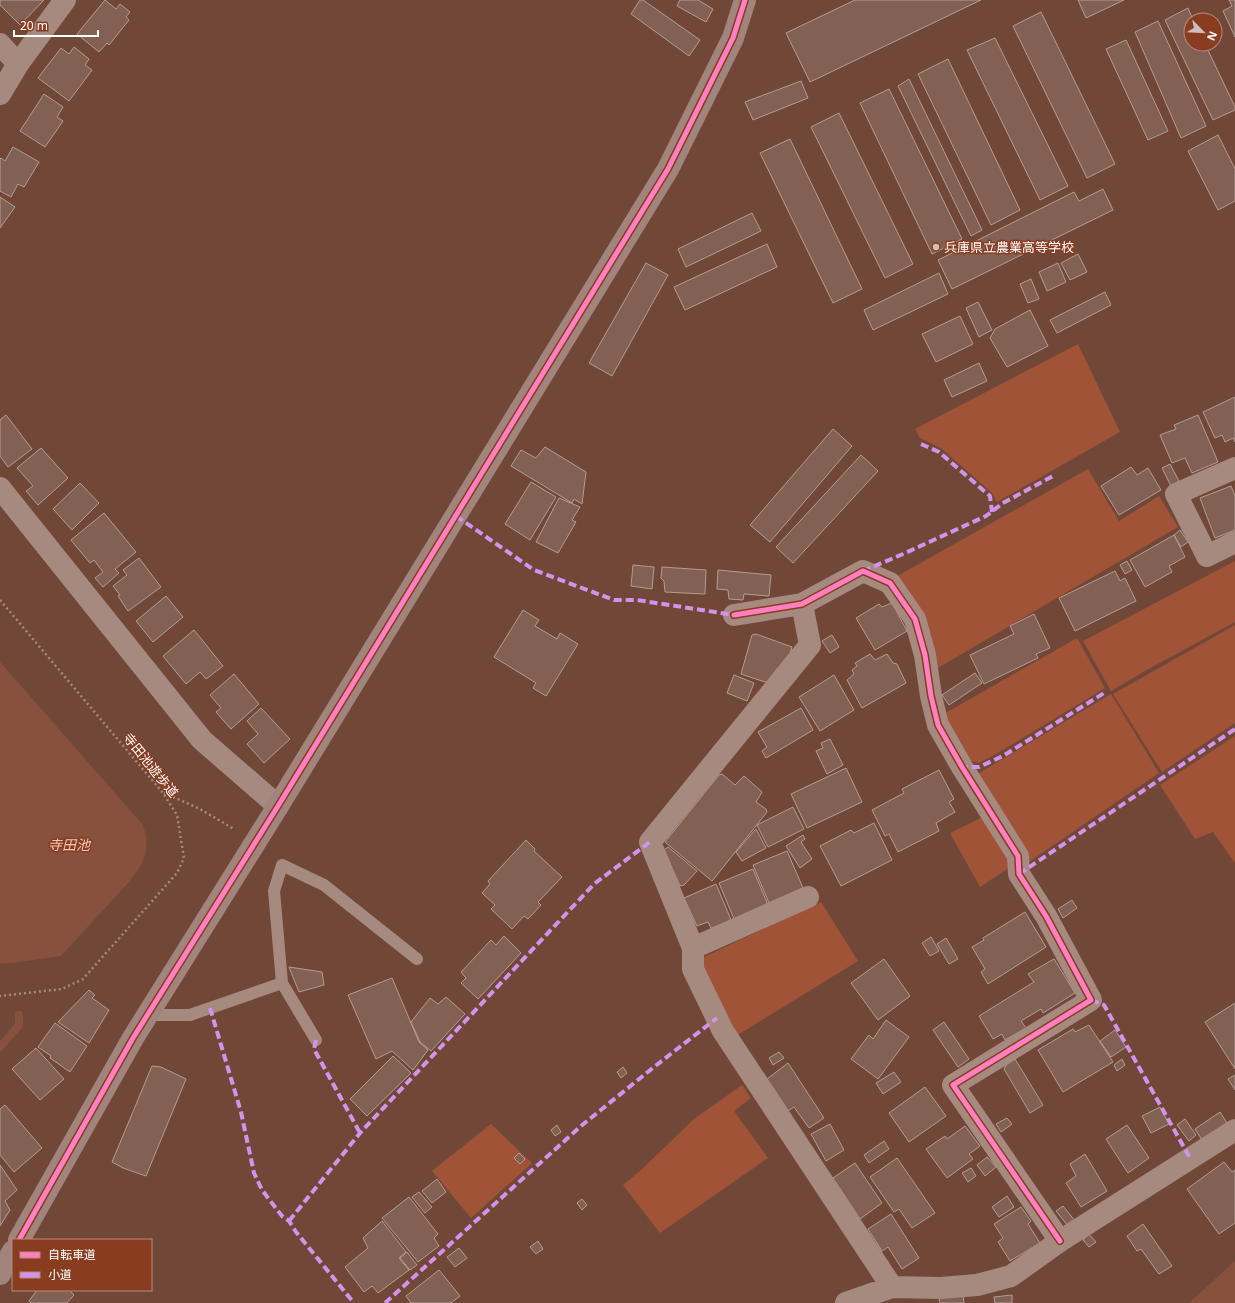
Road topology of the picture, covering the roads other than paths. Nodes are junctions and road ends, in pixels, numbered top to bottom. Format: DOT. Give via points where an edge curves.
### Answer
graph roads {
  1 [pos="66,0"];
  2 [pos="745,0"];
  3 [pos="0,44"];
  4 [pos="18,64"];
  5 [pos="0,94"];
  6 [pos="1235,468"];
  7 [pos="0,488"];
  8 [pos="1235,542"];
  9 [pos="802,604"];
  10 [pos="734,615"];
  11 [pos="278,806"];
  12 [pos="808,897"];
  13 [pos="693,948"];
  14 [pos="417,959"];
  15 [pos="282,983"];
  16 [pos="148,1015"];
  17 [pos="316,1040"];
  18 [pos="1235,1130"];
  19 [pos="20,1239"];
  20 [pos="1060,1241"];
  21 [pos="12,1253"];
  22 [pos="0,1274"];
  23 [pos="892,1287"];
  24 [pos="846,1303"];
  1 -- 4 [label="street"];
  2 -- 11 [label="street" via="733,38 668,169"];
  3 -- 4 [label="street"];
  4 -- 5 [label="street"];
  6 -- 8 [label="street" via="1176,494 1207,556"];
  7 -- 11 [label="street" via="202,740"];
  9 -- 10 [label="street"];
  9 -- 13 [label="street" via="810,645 650,842"];
  9 -- 20 [label="street" via="863,571 890,583 915,619 925,655 938,725 1018,856 1019,874 1046,916 1091,1000 953,1085"];
  11 -- 16 [label="street"];
  12 -- 13 [label="street"];
  13 -- 23 [label="street" via="693,969 723,1031"];
  14 -- 15 [label="lane" via="324,885 282,865 274,891"];
  15 -- 16 [label="lane" via="190,1015"];
  15 -- 17 [label="lane"];
  16 -- 19 [label="street"];
  18 -- 20 [label="street"];
  20 -- 23 [label="street" via="1011,1276 984,1283 941,1288"];
  21 -- 22 [label="street"];
  23 -- 24 [label="street"];
}
